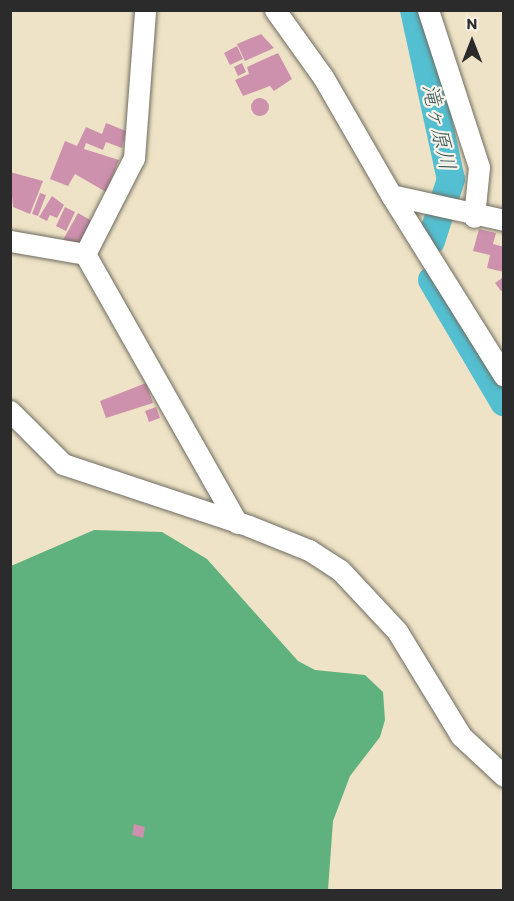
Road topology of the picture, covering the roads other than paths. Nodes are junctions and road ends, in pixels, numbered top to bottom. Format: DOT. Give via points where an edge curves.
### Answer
graph roads {
  1 [pos="146,10"];
  2 [pos="275,10"];
  3 [pos="428,10"];
  4 [pos="392,195"];
  5 [pos="474,217"];
  6 [pos="504,220"];
  7 [pos="10,241"];
  8 [pos="85,254"];
  9 [pos="504,376"];
  10 [pos="10,411"];
  11 [pos="237,523"];
  12 [pos="504,776"];
  1 -- 8 [label="street" via="134,158"];
  2 -- 4 [label="street" via="323,77"];
  3 -- 5 [label="street" via="479,167"];
  4 -- 5 [label="street"];
  4 -- 9 [label="street"];
  5 -- 6 [label="street"];
  7 -- 8 [label="street"];
  8 -- 11 [label="street"];
  10 -- 11 [label="street" via="63,464"];
  11 -- 12 [label="street" via="309,550 365,592 397,630 461,736"];
}
